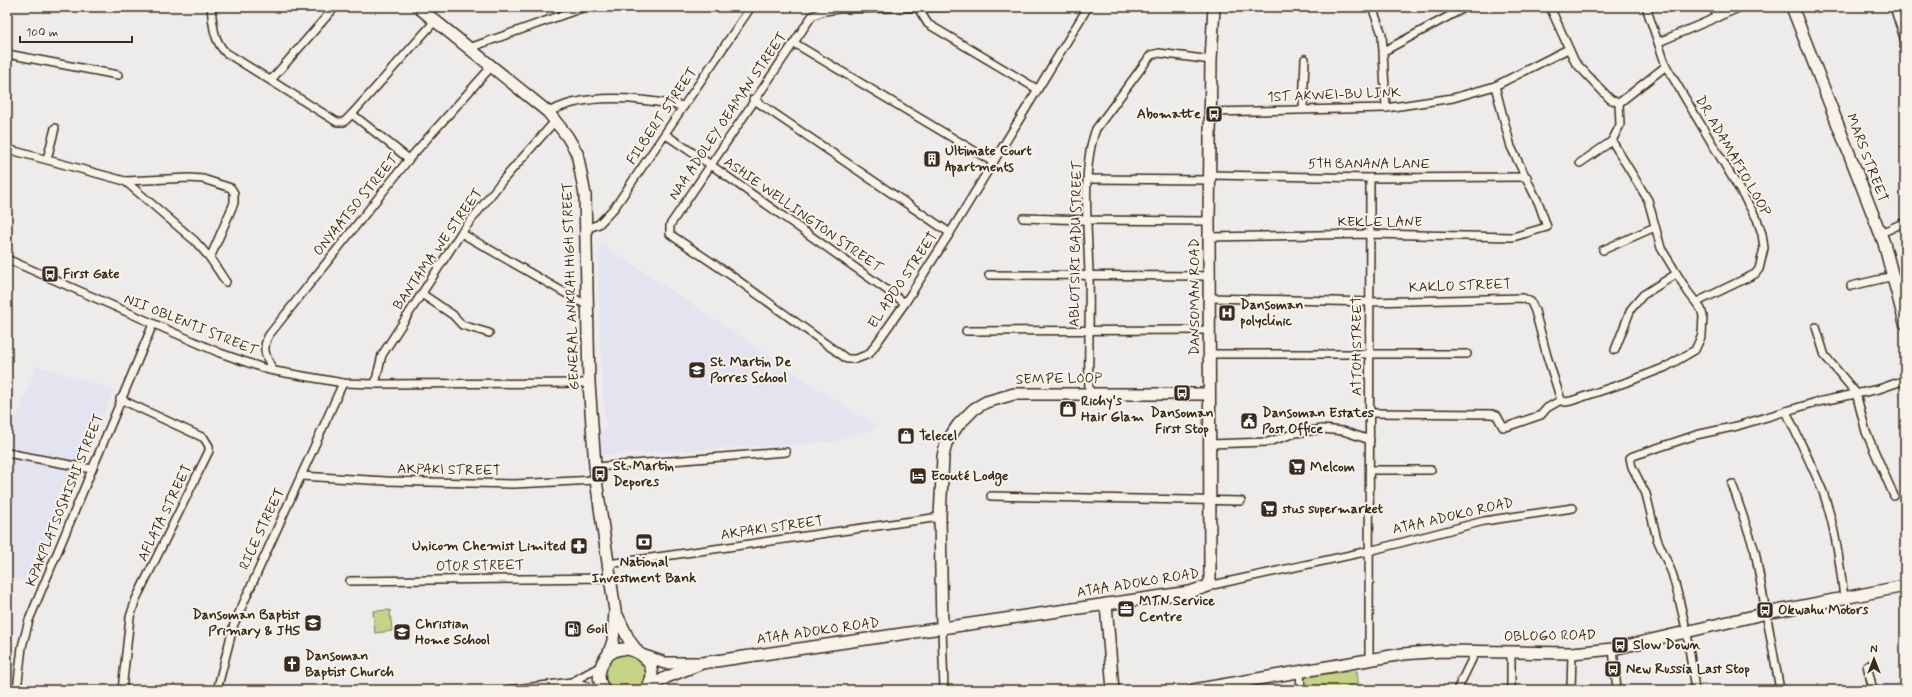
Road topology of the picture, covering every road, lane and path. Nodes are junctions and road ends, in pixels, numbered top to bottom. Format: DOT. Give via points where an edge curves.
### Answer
graph roads {
  1 [pos="212,7"];
  2 [pos="335,7"];
  3 [pos="418,7"];
  4 [pos="585,7"];
  5 [pos="751,7"];
  6 [pos="948,7"];
  7 [pos="1088,7"];
  8 [pos="1214,7"];
  9 [pos="1372,7"];
  10 [pos="1466,7"];
  11 [pos="1550,7"];
  12 [pos="1646,7"];
  13 [pos="1713,7"];
  14 [pos="1741,7"];
  15 [pos="1792,7"];
  16 [pos="1894,7"];
  17 [pos="918,8"];
  18 [pos="1718,17"];
  19 [pos="435,21"];
  20 [pos="1905,41"];
  21 [pos="1659,42"];
  22 [pos="794,43"];
  23 [pos="469,48"];
  24 [pos="1568,49"];
  25 [pos="1384,51"];
  26 [pos="7,54"];
  27 [pos="1305,59"];
  28 [pos="1211,60"];
  29 [pos="492,66"];
  30 [pos="1666,66"];
  31 [pos="118,75"];
  32 [pos="270,80"];
  33 [pos="1494,86"];
  34 [pos="1037,89"];
  35 [pos="754,100"];
  36 [pos="1619,103"];
  37 [pos="684,106"];
  38 [pos="1386,108"];
  39 [pos="1304,109"];
  40 [pos="1211,112"];
  41 [pos="352,114"];
  42 [pos="552,116"];
  43 [pos="55,128"];
  44 [pos="666,135"];
  45 [pos="1612,141"];
  46 [pos="7,149"];
  47 [pos="409,159"];
  48 [pos="46,160"];
  49 [pos="993,162"];
  50 [pos="1580,163"];
  51 [pos="711,165"];
  52 [pos="1527,177"];
  53 [pos="1210,178"];
  54 [pos="1370,178"];
  55 [pos="1088,179"];
  56 [pos="125,182"];
  57 [pos="1022,218"];
  58 [pos="1086,220"];
  59 [pos="1209,221"];
  60 [pos="1905,222"];
  61 [pos="670,225"];
  62 [pos="1655,227"];
  63 [pos="586,228"];
  64 [pos="462,233"];
  65 [pos="950,233"];
  66 [pos="1370,234"];
  67 [pos="1879,234"];
  68 [pos="1211,237"];
  69 [pos="1603,250"];
  70 [pos="210,258"];
  71 [pos="7,259"];
  72 [pos="1676,274"];
  73 [pos="989,275"];
  74 [pos="1089,276"];
  75 [pos="1211,276"];
  76 [pos="1894,276"];
  77 [pos="226,282"];
  78 [pos="1851,286"];
  79 [pos="422,294"];
  80 [pos="1210,298"];
  81 [pos="1902,298"];
  82 [pos="1370,302"];
  83 [pos="1696,302"];
  84 [pos="905,303"];
  85 [pos="586,305"];
  86 [pos="1905,323"];
  87 [pos="153,324"];
  88 [pos="1816,327"];
  89 [pos="1088,330"];
  90 [pos="1210,330"];
  91 [pos="966,331"];
  92 [pos="489,333"];
  93 [pos="1615,350"];
  94 [pos="1210,354"];
  95 [pos="1467,354"];
  96 [pos="1370,355"];
  97 [pos="273,370"];
  98 [pos="1905,380"];
  99 [pos="343,383"];
  100 [pos="589,383"];
  101 [pos="375,384"];
  102 [pos="1856,393"];
  103 [pos="1089,394"];
  104 [pos="1208,394"];
  105 [pos="120,399"];
  106 [pos="1561,400"];
  107 [pos="1786,411"];
  108 [pos="1370,413"];
  109 [pos="1370,440"];
  110 [pos="1209,444"];
  111 [pos="786,452"];
  112 [pos="7,453"];
  113 [pos="595,466"];
  114 [pos="92,469"];
  115 [pos="1370,470"];
  116 [pos="1431,470"];
  117 [pos="301,476"];
  118 [pos="596,480"];
  119 [pos="1732,484"];
  120 [pos="991,496"];
  121 [pos="1894,496"];
  122 [pos="1209,499"];
  123 [pos="1241,501"];
  124 [pos="1573,508"];
  125 [pos="940,517"];
  126 [pos="1369,551"];
  127 [pos="608,564"];
  128 [pos="610,578"];
  129 [pos="350,581"];
  130 [pos="1208,586"];
  131 [pos="1905,586"];
  132 [pos="1844,598"];
  133 [pos="1106,604"];
  134 [pos="615,611"];
  135 [pos="1767,613"];
  136 [pos="942,628"];
  137 [pos="1686,632"];
  138 [pos="1614,649"];
  139 [pos="1476,651"];
  140 [pos="1511,652"];
  141 [pos="1572,653"];
  142 [pos="640,654"];
  143 [pos="608,655"];
  144 [pos="1369,658"];
  145 [pos="702,663"];
  146 [pos="1867,665"];
  147 [pos="601,666"];
  148 [pos="1300,672"];
  149 [pos="572,682"];
  150 [pos="648,688"];
  151 [pos="17,690"];
  152 [pos="122,690"];
  153 [pos="217,690"];
  154 [pos="508,690"];
  155 [pos="604,690"];
  156 [pos="944,690"];
  157 [pos="1113,690"];
  158 [pos="1193,690"];
  159 [pos="1301,690"];
  160 [pos="1456,690"];
  161 [pos="1511,690"];
  162 [pos="1571,690"];
  163 [pos="1617,690"];
  164 [pos="1695,690"];
  165 [pos="1780,690"];
  166 [pos="1873,690"];
  1 -- 32 [label="street" via="214,35 218,45"];
  2 -- 32 [label="street"];
  3 -- 19 [label="main road, GENERAL ANKRAH HIGH STREET"];
  4 -- 23 [label="street"];
  5 -- 37 [label="street, FILBERT STREET"];
  6 -- 17 [label="street, NAA ADOLEY OEAMAN STREET"];
  7 -- 34 [label="street, EL ADDO STREET"];
  8 -- 28 [label="main road, DANSOMAN ROAD"];
  9 -- 25 [label="street" via="1382,34"];
  10 -- 25 [label="street"];
  11 -- 24 [label="street"];
  12 -- 21 [label="street, DR. ADAMAFIO LOOP"];
  13 -- 18 [label="street"];
  14 -- 18 [label="street"];
  15 -- 67 [label="main road, MARS STREET"];
  16 -- 20 [label="street"];
  17 -- 22 [label="street, NAA ADOLEY OEAMAN STREET" via="824,11 812,16"];
  17 -- 34 [label="street" via="928,24"];
  18 -- 21 [label="street"];
  19 -- 23 [label="main road, GENERAL ANKRAH HIGH STREET"];
  19 -- 41 [label="street"];
  21 -- 30 [label="street, DR. ADAMAFIO LOOP"];
  22 -- 35 [label="street, NAA ADOLEY OEAMAN STREET"];
  22 -- 49 [label="street"];
  23 -- 29 [label="main road, GENERAL ANKRAH HIGH STREET"];
  24 -- 33 [label="street, 1ST AKWEI-BU LINK"];
  24 -- 36 [label="street" via="1580,67 1610,99"];
  25 -- 38 [label="street"];
  26 -- 31 [label="street"];
  27 -- 39 [label="street"];
  28 -- 40 [label="main road, DANSOMAN ROAD"];
  28 -- 55 [label="street, ABLOTSIRI BADU STREET" via="1159,53 1151,55 1096,129 1091,142"];
  29 -- 42 [label="main road, GENERAL ANKRAH HIGH STREET"];
  29 -- 47 [label="street, ONYAATSO STREET"];
  30 -- 36 [label="street"];
  30 -- 83 [label="street, DR. ADAMAFIO LOOP" via="1757,219 1764,248 1759,269 1755,274 1726,290"];
  32 -- 41 [label="street" via="330,120 344,122"];
  33 -- 38 [label="street, 1ST AKWEI-BU LINK" via="1453,98"];
  33 -- 52 [label="street" via="1511,147"];
  34 -- 49 [label="street, EL ADDO STREET"];
  35 -- 51 [label="street, NAA ADOLEY OEAMAN STREET"];
  35 -- 65 [label="street"];
  36 -- 45 [label="street" via="1620,125"];
  37 -- 42 [label="street" via="638,100 600,99 577,102"];
  37 -- 44 [label="street, FILBERT STREET"];
  38 -- 39 [label="street, 1ST AKWEI-BU LINK"];
  39 -- 40 [label="street, 1ST AKWEI-BU LINK"];
  40 -- 53 [label="main road, DANSOMAN ROAD"];
  41 -- 47 [label="street"];
  42 -- 63 [label="main road, GENERAL ANKRAH HIGH STREET" via="577,153 585,195"];
  42 -- 64 [label="street, BANTAMA WE STREET"];
  43 -- 48 [label="street"];
  44 -- 51 [label="street, ASHIE WELLINGTON STREET"];
  44 -- 63 [label="street, FILBERT STREET" via="608,217"];
  45 -- 50 [label="street"];
  45 -- 62 [label="street" via="1648,200"];
  46 -- 48 [label="street"];
  47 -- 97 [label="street, ONYAATSO STREET" via="269,335 264,349"];
  48 -- 56 [label="street"];
  49 -- 65 [label="street, EL ADDO STREET"];
  51 -- 61 [label="street, NAA ADOLEY OEAMAN STREET"];
  51 -- 84 [label="street, ASHIE WELLINGTON STREET"];
  52 -- 54 [label="street, 5TH BANANA LANE"];
  52 -- 66 [label="street, KEKLE LANE" via="1547,227 1513,237"];
  53 -- 54 [label="street, 5TH BANANA LANE"];
  53 -- 55 [label="street, 5TH BANANA LANE"];
  53 -- 59 [label="main road, DANSOMAN ROAD"];
  54 -- 66 [label="street, ATTOH STREET"];
  55 -- 58 [label="street, ABLOTSIRI BADU STREET"];
  56 -- 70 [label="street" via="174,222"];
  56 -- 70 [label="street" via="189,178 203,179 231,188 234,203"];
  57 -- 58 [label="street"];
  58 -- 59 [label="street"];
  58 -- 74 [label="street, ABLOTSIRI BADU STREET"];
  59 -- 68 [label="main road, DANSOMAN ROAD"];
  60 -- 67 [label="street"];
  61 -- 84 [label="street, EL ADDO STREET" via="670,234 674,238 732,276 847,359 870,354"];
  62 -- 69 [label="street"];
  62 -- 72 [label="street" via="1661,248"];
  63 -- 85 [label="main road, GENERAL ANKRAH HIGH STREET"];
  64 -- 79 [label="street, BANTAMA WE STREET"];
  64 -- 85 [label="street"];
  65 -- 84 [label="street, EL ADDO STREET"];
  66 -- 68 [label="street, KEKLE LANE"];
  66 -- 82 [label="street, ATTOH STREET"];
  67 -- 76 [label="main road, MARS STREET"];
  68 -- 75 [label="main road, DANSOMAN ROAD"];
  70 -- 77 [label="street"];
  71 -- 87 [label="street, NII OBLENTI STREET"];
  72 -- 83 [label="street"];
  72 -- 93 [label="street" via="1638,301 1631,309"];
  73 -- 74 [label="street"];
  74 -- 75 [label="street"];
  74 -- 89 [label="street, ABLOTSIRI BADU STREET"];
  75 -- 80 [label="main road, DANSOMAN ROAD"];
  76 -- 78 [label="street"];
  76 -- 81 [label="main road, MARS STREET"];
  79 -- 92 [label="street" via="453,315 462,325"];
  79 -- 101 [label="street, BANTAMA WE STREET" via="382,355"];
  80 -- 82 [label="street, KAKLO STREET"];
  80 -- 90 [label="main road, DANSOMAN ROAD"];
  81 -- 86 [label="main road, MARS STREET"];
  82 -- 96 [label="street, ATTOH STREET"];
  82 -- 106 [label="street, KAKLO STREET" via="1523,298 1531,302"];
  83 -- 106 [label="street" via="1702,312 1702,335 1695,350 1688,356 1630,381 1571,401"];
  85 -- 100 [label="main road, GENERAL ANKRAH HIGH STREET"];
  87 -- 97 [label="street, NII OBLENTI STREET" via="220,353"];
  87 -- 105 [label="street, KPAKPLATSOSHISHI STREET"];
  88 -- 102 [label="street" via="1825,356"];
  89 -- 90 [label="street"];
  89 -- 91 [label="street"];
  89 -- 103 [label="street, ABLOTSIRI BADU STREET"];
  90 -- 94 [label="main road, DANSOMAN ROAD"];
  94 -- 96 [label="street"];
  94 -- 104 [label="main road, DANSOMAN ROAD"];
  95 -- 96 [label="street"];
  96 -- 108 [label="street, ATTOH STREET"];
  97 -- 99 [label="street, NII OBLENTI STREET"];
  98 -- 102 [label="street"];
  99 -- 101 [label="street, NII OBLENTI STREET"];
  99 -- 117 [label="street, RICE STREET"];
  100 -- 101 [label="street, NII OBLENTI STREET"];
  100 -- 113 [label="main road, GENERAL ANKRAH HIGH STREET"];
  102 -- 107 [label="street"];
  102 -- 121 [label="street" via="1866,432"];
  103 -- 104 [label="main road, SEMPE LOOP"];
  103 -- 125 [label="main road, SEMPE LOOP" via="1014,394 986,402 974,409 958,425 946,443"];
  104 -- 110 [label="main road, DANSOMAN ROAD"];
  105 -- 114 [label="street, KPAKPLATSOSHISHI STREET"];
  105 -- 152 [label="street, AFLATA STREET" via="204,438 209,446 209,451 136,599 130,617"];
  106 -- 108 [label="street" via="1541,415 1506,426 1492,414"];
  107 -- 132 [label="street" via="1823,492 1840,565"];
  107 -- 137 [label="street" via="1632,456 1630,461 1646,494 1657,540 1672,573"];
  108 -- 109 [label="street, ATTOH STREET"];
  109 -- 110 [label="street" via="1342,431 1322,429 1296,433 1268,442"];
  109 -- 115 [label="street, ATTOH STREET"];
  110 -- 122 [label="main road, DANSOMAN ROAD"];
  111 -- 113 [label="street"];
  112 -- 114 [label="street"];
  113 -- 118 [label="main road, GENERAL ANKRAH HIGH STREET"];
  114 -- 151 [label="street, KPAKPLATSOSHISHI STREET" via="29,620 22,647"];
  115 -- 116 [label="street"];
  115 -- 126 [label="street, ATTOH STREET"];
  117 -- 118 [label="street, AKPAKI STREET" via="514,484"];
  117 -- 153 [label="street, RICE STREET" via="234,624"];
  118 -- 127 [label="main road, GENERAL ANKRAH HIGH STREET"];
  119 -- 135 [label="street" via="1755,551"];
  120 -- 122 [label="street"];
  122 -- 123 [label="street"];
  122 -- 130 [label="main road, DANSOMAN ROAD"];
  124 -- 126 [label="street, ATAA ADOKO ROAD" via="1484,521"];
  125 -- 127 [label="street, AKPAKI STREET"];
  125 -- 136 [label="main road, SEMPE LOOP"];
  126 -- 130 [label="street, ATAA ADOKO ROAD"];
  126 -- 144 [label="street, ATTOH STREET"];
  127 -- 128 [label="main road, GENERAL ANKRAH HIGH STREET"];
  128 -- 129 [label="street, OTOR STREET"];
  128 -- 134 [label="main road, GENERAL ANKRAH HIGH STREET"];
  130 -- 133 [label="main road, ATAA ADOKO ROAD" via="1190,592"];
  131 -- 132 [label="main road, OBLOGO ROAD"];
  132 -- 135 [label="main road, OBLOGO ROAD"];
  133 -- 136 [label="main road, ATAA ADOKO ROAD"];
  133 -- 157 [label="main road"];
  134 -- 142 [label="main road, GENERAL ANKRAH HIGH STREET" via="629,640"];
  134 -- 143 [label="main road, GENERAL ANKRAH HIGH STREET" via="613,641"];
  135 -- 137 [label="main road, OBLOGO ROAD"];
  135 -- 165 [label="street"];
  136 -- 145 [label="main road, ATAA ADOKO ROAD"];
  136 -- 156 [label="street"];
  137 -- 138 [label="main road, OBLOGO ROAD"];
  137 -- 164 [label="street"];
  138 -- 141 [label="main road, OBLOGO ROAD"];
  138 -- 163 [label="street"];
  139 -- 140 [label="main road, OBLOGO ROAD"];
  139 -- 144 [label="main road, OBLOGO ROAD" via="1423,652"];
  139 -- 160 [label="street"];
  140 -- 141 [label="main road, OBLOGO ROAD"];
  140 -- 161 [label="street"];
  141 -- 162 [label="street"];
  142 -- 143 [label="main road, ATAA ADOKO ROAD" via="620,649"];
  142 -- 145 [label="main road, ATAA ADOKO ROAD" via="665,663"];
  142 -- 150 [label="main road, GENERAL ANKRAH HIGH STREET" via="651,671"];
  143 -- 147 [label="main road, GENERAL ANKRAH HIGH STREET"];
  144 -- 148 [label="main road, OBLOGO ROAD"];
  145 -- 150 [label="main road, ATAA ADOKO ROAD"];
  146 -- 166 [label="street"];
  147 -- 149 [label="street"];
  147 -- 155 [label="main road" via="600,680"];
  148 -- 158 [label="main road, OBLOGO ROAD"];
  148 -- 159 [label="street"];
  149 -- 154 [label="street"];
  149 -- 155 [label="street"];
}
